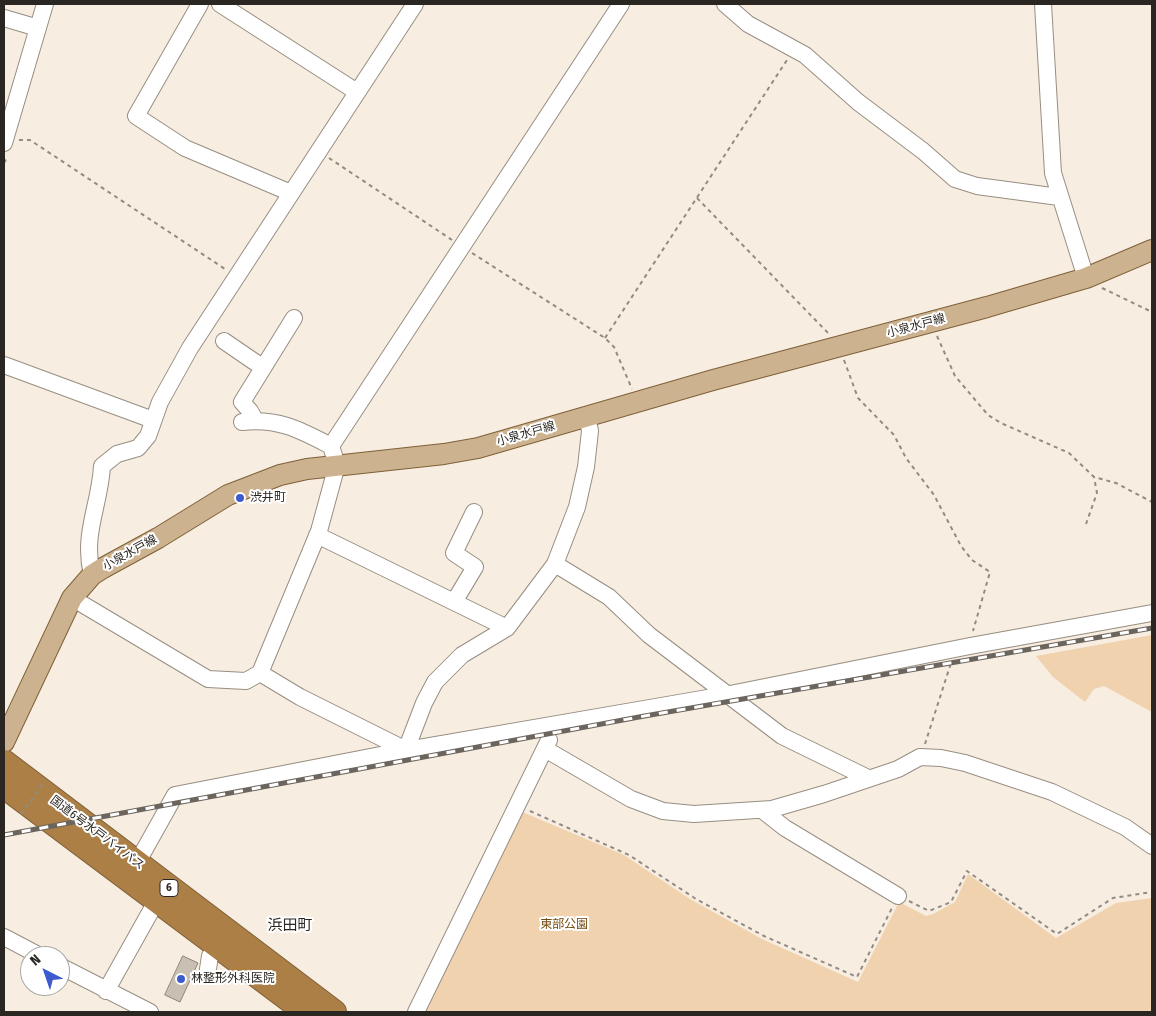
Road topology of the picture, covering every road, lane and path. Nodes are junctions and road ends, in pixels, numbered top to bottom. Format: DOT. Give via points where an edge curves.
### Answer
graph roads {
  1 [pos="200,4"];
  2 [pos="220,4"];
  3 [pos="415,4"];
  4 [pos="621,4"];
  5 [pos="725,4"];
  6 [pos="1043,4"];
  7 [pos="41,15"];
  8 [pos="4,18"];
  9 [pos="794,49"];
  10 [pos="357,92"];
  11 [pos="10,146"];
  12 [pos="4,163"];
  13 [pos="290,193"];
  14 [pos="1059,196"];
  15 [pos="697,198"];
  16 [pos="1152,250"];
  17 [pos="236,276"];
  18 [pos="1086,278"];
  19 [pos="1152,312"];
  20 [pos="294,318"];
  21 [pos="930,322"];
  22 [pos="224,341"];
  23 [pos="839,346"];
  24 [pos="4,365"];
  25 [pos="262,367"];
  26 [pos="637,402"];
  27 [pos="587,416"];
  28 [pos="153,420"];
  29 [pos="331,446"];
  30 [pos="337,465"];
  31 [pos="1094,477"];
  32 [pos="1152,502"];
  33 [pos="474,512"];
  34 [pos="1086,524"];
  35 [pos="317,535"];
  36 [pos="555,564"];
  37 [pos="92,575"];
  38 [pos="72,598"];
  39 [pos="454,602"];
  40 [pos="1152,613"];
  41 [pos="507,628"];
  42 [pos="963,647"];
  43 [pos="260,673"];
  44 [pos="725,695"];
  45 [pos="555,726"];
  46 [pos="4,742"];
  47 [pos="545,749"];
  48 [pos="406,750"];
  49 [pos="920,757"];
  50 [pos="4,762"];
  51 [pos="868,778"];
  52 [pos="45,781"];
  53 [pos="4,786"];
  54 [pos="518,806"];
  55 [pos="762,810"];
  56 [pos="21,814"];
  57 [pos="1152,846"];
  58 [pos="137,863"];
  59 [pos="1152,892"];
  60 [pos="898,896"];
  61 [pos="157,900"];
  62 [pos="4,939"];
  63 [pos="218,946"];
  64 [pos="20,947"];
  65 [pos="208,969"];
  66 [pos="70,971"];
  67 [pos="106,991"];
  68 [pos="150,1012"];
  69 [pos="306,1012"];
  70 [pos="334,1012"];
  71 [pos="416,1012"];
  1 -- 13 [label="street" via="136,116 184,148"];
  2 -- 10 [label="street"];
  3 -- 10 [label="street"];
  4 -- 29 [label="street"];
  5 -- 9 [label="street" via="748,24"];
  6 -- 14 [label="street" via="1053,173"];
  7 -- 8 [label="street"];
  7 -- 11 [label="street"];
  9 -- 14 [label="street" via="805,54 858,102 955,179 977,186"];
  9 -- 15 [label="path"];
  10 -- 13 [label="street"];
  11 -- 12 [label="path"];
  11 -- 17 [label="path" via="20,140 30,140"];
  13 -- 17 [label="street"];
  14 -- 18 [label="street"];
  15 -- 23 [label="path"];
  15 -- 26 [label="path" via="606,338 614,347"];
  16 -- 18 [label="main road, 小泉水戸線"];
  17 -- 28 [label="street" via="190,348"];
  18 -- 19 [label="path" via="1092,284"];
  18 -- 21 [label="main road, 小泉水戸線"];
  20 -- 25 [label="street"];
  21 -- 23 [label="main road, 小泉水戸線"];
  21 -- 31 [label="path" via="955,376 988,415 1069,453"];
  22 -- 25 [label="street"];
  23 -- 26 [label="main road, 小泉水戸線"];
  23 -- 42 [label="path" via="858,398 894,435 906,458 934,495 960,546 972,560 990,572"];
  24 -- 28 [label="street"];
  25 -- 29 [label="street" via="242,402 250,411 249,421 282,423"];
  26 -- 27 [label="main road, 小泉水戸線"];
  27 -- 30 [label="main road, 小泉水戸線" via="478,448"];
  27 -- 36 [label="street" via="590,431 586,467 577,507"];
  28 -- 37 [label="street" via="148,436 138,448 117,454 102,466 102,480 91,525 88,558"];
  29 -- 30 [label="street"];
  30 -- 35 [label="street"];
  30 -- 37 [label="main road, 小泉水戸線" via="280,475 241,489"];
  31 -- 32 [label="path" via="1116,483"];
  31 -- 34 [label="path" via="1097,493"];
  33 -- 39 [label="street" via="454,553 475,567"];
  35 -- 39 [label="street"];
  35 -- 43 [label="street"];
  36 -- 41 [label="street"];
  36 -- 44 [label="street" via="609,597 649,635"];
  37 -- 38 [label="main road, 小泉水戸線"];
  38 -- 43 [label="street" via="208,679 246,682"];
  38 -- 46 [label="main road, 小泉水戸線"];
  39 -- 41 [label="street"];
  40 -- 42 [label="street"];
  41 -- 48 [label="street" via="462,655 435,682"];
  42 -- 44 [label="street"];
  42 -- 49 [label="path"];
  43 -- 48 [label="street" via="300,697"];
  44 -- 45 [label="street"];
  44 -- 51 [label="street" via="782,736"];
  45 -- 47 [label="street"];
  45 -- 48 [label="street"];
  47 -- 54 [label="street"];
  47 -- 55 [label="street" via="631,799 664,810 694,814"];
  48 -- 58 [label="street" via="175,795"];
  49 -- 51 [label="street" via="898,769"];
  49 -- 57 [label="street" via="964,763 1052,792 1125,827"];
  50 -- 58 [label="highway, 国道6号水戸バイパス / 6"];
  51 -- 55 [label="street" via="824,794"];
  52 -- 56 [label="path, bridge"];
  53 -- 61 [label="highway, 国道6号水戸バイパス / 6"];
  54 -- 60 [label="path" via="629,855 696,899 755,931 857,977"];
  54 -- 71 [label="street"];
  55 -- 60 [label="street"];
  58 -- 70 [label="highway, 国道6号水戸バイパス / 6"];
  59 -- 60 [label="path" via="1113,898 1057,934 967,871 951,902 929,911"];
  61 -- 63 [label="highway, 国道6号水戸バイパス / 6"];
  61 -- 67 [label="street"];
  62 -- 64 [label="street"];
  63 -- 65 [label="street" via="210,956"];
  63 -- 69 [label="highway, 国道6号水戸バイパス / 6"];
  66 -- 67 [label="street"];
  67 -- 68 [label="street"];
}
